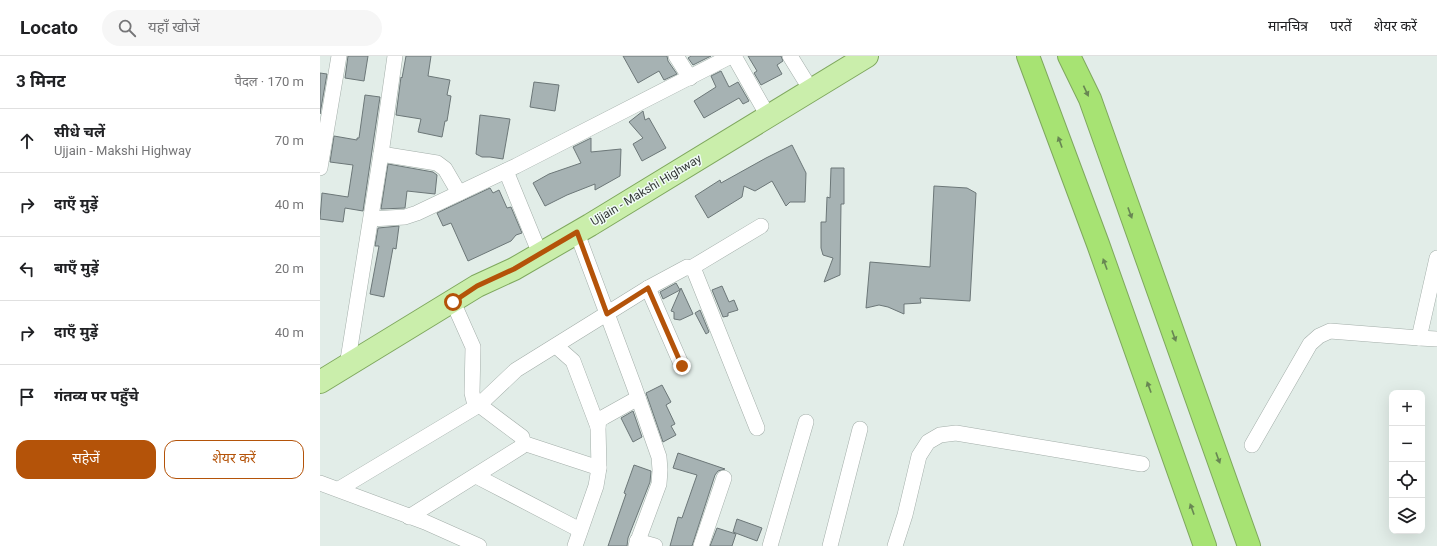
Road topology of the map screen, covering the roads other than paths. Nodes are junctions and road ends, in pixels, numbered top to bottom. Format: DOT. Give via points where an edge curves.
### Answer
graph roads {
  1 [pos="339,56"];
  2 [pos="395,56"];
  3 [pos="676,56"];
  4 [pos="733,56"];
  5 [pos="790,56"];
  6 [pos="867,56"];
  7 [pos="1028,56"];
  8 [pos="1069,56"];
  9 [pos="846,62"];
  10 [pos="690,78"];
  11 [pos="811,90"];
  12 [pos="768,116"];
  13 [pos="381,154"];
  14 [pos="320,168"];
  15 [pos="506,171"];
  16 [pos="459,193"];
  17 [pos="371,219"];
  18 [pos="761,226"];
  19 [pos="577,232"];
  20 [pos="540,254"];
  21 [pos="1437,258"];
  22 [pos="691,268"];
  23 [pos="648,288"];
  24 [pos="453,302"];
  25 [pos="607,314"];
  26 [pos="1419,338"];
  27 [pos="1437,339"];
  28 [pos="556,346"];
  29 [pos="347,366"];
  30 [pos="682,366"];
  31 [pos="322,376"];
  32 [pos="638,398"];
  33 [pos="479,404"];
  34 [pos="806,422"];
  35 [pos="598,427"];
  36 [pos="757,428"];
  37 [pos="860,429"];
  38 [pos="523,443"];
  39 [pos="1252,445"];
  40 [pos="1142,464"];
  41 [pos="600,468"];
  42 [pos="476,476"];
  43 [pos="724,478"];
  44 [pos="320,483"];
  45 [pos="339,489"];
  46 [pos="409,517"];
  47 [pos="580,530"];
  48 [pos="636,543"];
  49 [pos="474,545"];
  50 [pos="575,546"];
  51 [pos="655,546"];
  52 [pos="701,546"];
  53 [pos="770,546"];
  54 [pos="830,546"];
  55 [pos="895,546"];
  56 [pos="1205,546"];
  57 [pos="1249,546"];
  1 -- 14 [label="street"];
  2 -- 13 [label="street"];
  3 -- 10 [label="street"];
  4 -- 10 [label="street"];
  4 -- 12 [label="street"];
  5 -- 11 [label="street"];
  6 -- 9 [label="main road, Ujjain - Makshi Highway"];
  56 -- 7 [label="highway, one-way"];
  8 -- 57 [label="highway, one-way" via="1090,100"];
  9 -- 11 [label="main road, Ujjain - Makshi Highway"];
  10 -- 15 [label="street"];
  11 -- 12 [label="main road, Ujjain - Makshi Highway"];
  12 -- 19 [label="main road, Ujjain - Makshi Highway"];
  13 -- 16 [label="street" via="437,163 445,169"];
  13 -- 17 [label="street"];
  15 -- 16 [label="street"];
  15 -- 20 [label="street"];
  16 -- 17 [label="street" via="405,217"];
  17 -- 29 [label="street"];
  18 -- 22 [label="street"];
  19 -- 20 [label="main road, Ujjain - Makshi Highway"];
  19 -- 25 [label="street"];
  20 -- 24 [label="main road, Ujjain - Makshi Highway" via="477,286"];
  21 -- 26 [label="street"];
  22 -- 23 [label="street" via="684,268"];
  22 -- 36 [label="street" via="694,270"];
  23 -- 25 [label="street"];
  23 -- 30 [label="street"];
  24 -- 29 [label="main road, Ujjain - Makshi Highway"];
  24 -- 33 [label="street" via="473,347 472,393 474,401"];
  25 -- 28 [label="street"];
  25 -- 32 [label="street"];
  26 -- 27 [label="street"];
  26 -- 39 [label="street" via="1330,331 1319,336 1310,344"];
  28 -- 33 [label="street" via="516,370"];
  28 -- 35 [label="street" via="573,361"];
  29 -- 31 [label="main road, Ujjain - Makshi Highway"];
  32 -- 35 [label="street" via="604,417"];
  32 -- 48 [label="street" via="660,470 658,484"];
  33 -- 38 [label="street" via="522,437"];
  33 -- 45 [label="street"];
  34 -- 53 [label="street"];
  35 -- 41 [label="street"];
  37 -- 54 [label="street"];
  38 -- 41 [label="street"];
  38 -- 42 [label="street" via="521,447"];
  40 -- 55 [label="street" via="956,433 940,435 928,442 919,456"];
  41 -- 47 [label="street"];
  42 -- 46 [label="street"];
  42 -- 47 [label="street"];
  43 -- 52 [label="street"];
  44 -- 45 [label="street"];
  45 -- 46 [label="street"];
  46 -- 49 [label="street"];
  47 -- 50 [label="street"];
  48 -- 51 [label="street"];
}
